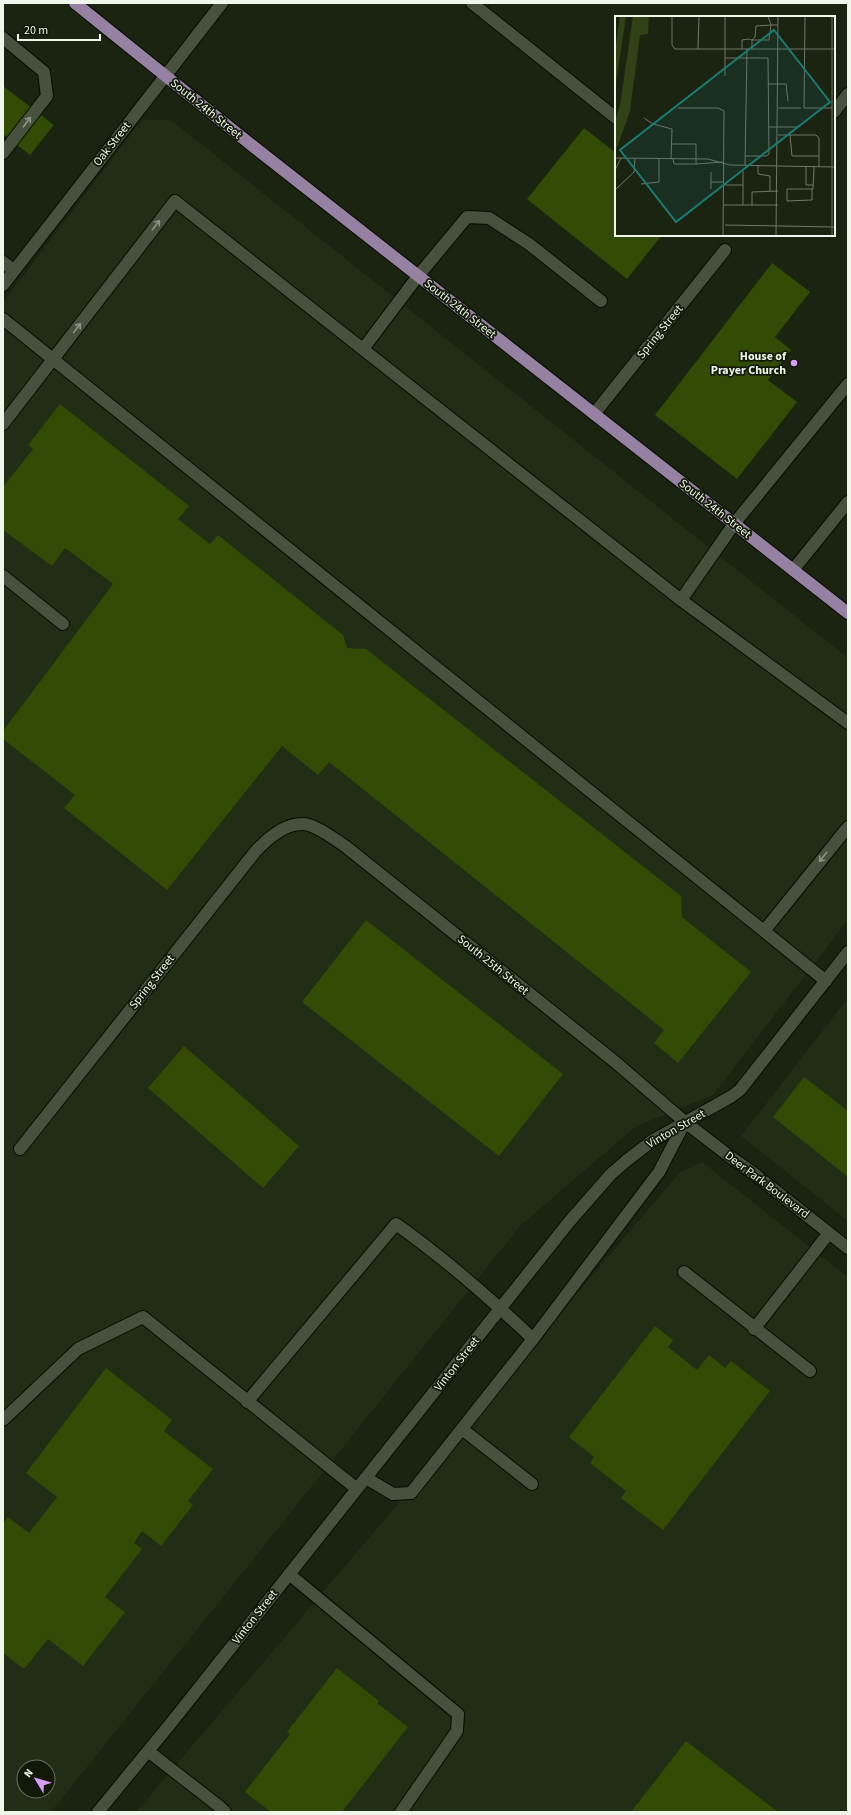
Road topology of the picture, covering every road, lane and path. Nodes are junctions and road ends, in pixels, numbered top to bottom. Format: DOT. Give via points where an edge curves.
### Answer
graph roads {
  1 [pos="75,3"];
  2 [pos="222,3"];
  3 [pos="472,3"];
  4 [pos="3,38"];
  5 [pos="165,76"];
  6 [pos="848,94"];
  7 [pos="835,111"];
  8 [pos="615,117"];
  9 [pos="3,153"];
  10 [pos="725,250"];
  11 [pos="3,262"];
  12 [pos="14,271"];
  13 [pos="418,276"];
  14 [pos="3,285"];
  15 [pos="601,301"];
  16 [pos="3,319"];
  17 [pos="363,349"];
  18 [pos="53,358"];
  19 [pos="848,384"];
  20 [pos="594,414"];
  21 [pos="3,424"];
  22 [pos="848,502"];
  23 [pos="734,524"];
  24 [pos="793,570"];
  25 [pos="3,576"];
  26 [pos="680,600"];
  27 [pos="848,613"];
  28 [pos="63,624"];
  29 [pos="848,723"];
  30 [pos="293,825"];
  31 [pos="848,827"];
  32 [pos="764,931"];
  33 [pos="848,952"];
  34 [pos="826,981"];
  35 [pos="685,1122"];
  36 [pos="20,1149"];
  37 [pos="829,1233"];
  38 [pos="848,1248"];
  39 [pos="684,1272"];
  40 [pos="501,1308"];
  41 [pos="754,1329"];
  42 [pos="533,1339"];
  43 [pos="810,1371"];
  44 [pos="247,1402"];
  45 [pos="3,1420"];
  46 [pos="462,1429"];
  47 [pos="366,1478"];
  48 [pos="532,1484"];
  49 [pos="357,1489"];
  50 [pos="289,1574"];
  51 [pos="148,1751"];
  52 [pos="98,1812"];
  53 [pos="225,1812"];
  54 [pos="401,1812"];
  1 -- 5 [label="main road, South 24th Street"];
  2 -- 5 [label="street, Oak Street"];
  3 -- 8 [label="street"];
  9 -- 4 [label="street, one-way" via="47,96 44,72"];
  5 -- 12 [label="street, Oak Street"];
  5 -- 13 [label="main road, South 24th Street"];
  6 -- 7 [label="street"];
  10 -- 20 [label="street, Spring Street"];
  11 -- 12 [label="street"];
  12 -- 14 [label="street, Oak Street"];
  13 -- 15 [label="street" via="467,217 489,218 529,244"];
  13 -- 17 [label="street"];
  13 -- 20 [label="main road, South 24th Street"];
  16 -- 18 [label="street"];
  18 -- 17 [label="street, one-way" via="175,201"];
  17 -- 26 [label="street"];
  18 -- 21 [label="street"];
  18 -- 32 [label="street"];
  19 -- 23 [label="street"];
  20 -- 23 [label="main road, South 24th Street"];
  22 -- 24 [label="street"];
  23 -- 24 [label="main road, South 24th Street"];
  23 -- 26 [label="street"];
  24 -- 27 [label="main road, South 24th Street"];
  25 -- 28 [label="street"];
  26 -- 29 [label="street"];
  30 -- 35 [label="street, South 25th Street" via="309,825 344,846 614,1061"];
  30 -- 36 [label="street, Spring Street" via="274,835 255,852"];
  31 -- 32 [label="street, one-way"];
  32 -- 34 [label="street"];
  33 -- 34 [label="street, Vinton Street"];
  34 -- 35 [label="street, Vinton Street" via="740,1090"];
  35 -- 37 [label="street, Deer Park Boulevard"];
  35 -- 40 [label="street, Vinton Street" via="652,1141 611,1174 569,1222"];
  35 -- 42 [label="street" via="659,1172"];
  37 -- 38 [label="street, Deer Park Boulevard"];
  37 -- 41 [label="street"];
  39 -- 41 [label="street"];
  40 -- 42 [label="street"];
  40 -- 44 [label="street" via="396,1224"];
  40 -- 47 [label="street, Vinton Street"];
  41 -- 43 [label="street"];
  42 -- 46 [label="street"];
  44 -- 45 [label="street" via="143,1317 78,1349"];
  44 -- 49 [label="street"];
  46 -- 47 [label="street" via="411,1494 394,1494"];
  46 -- 48 [label="street"];
  47 -- 49 [label="street, Vinton Street"];
  49 -- 50 [label="street, Vinton Street"];
  50 -- 51 [label="street, Vinton Street"];
  50 -- 54 [label="street" via="458,1714 457,1731"];
  51 -- 52 [label="street, Vinton Street"];
  51 -- 53 [label="street"];
}
